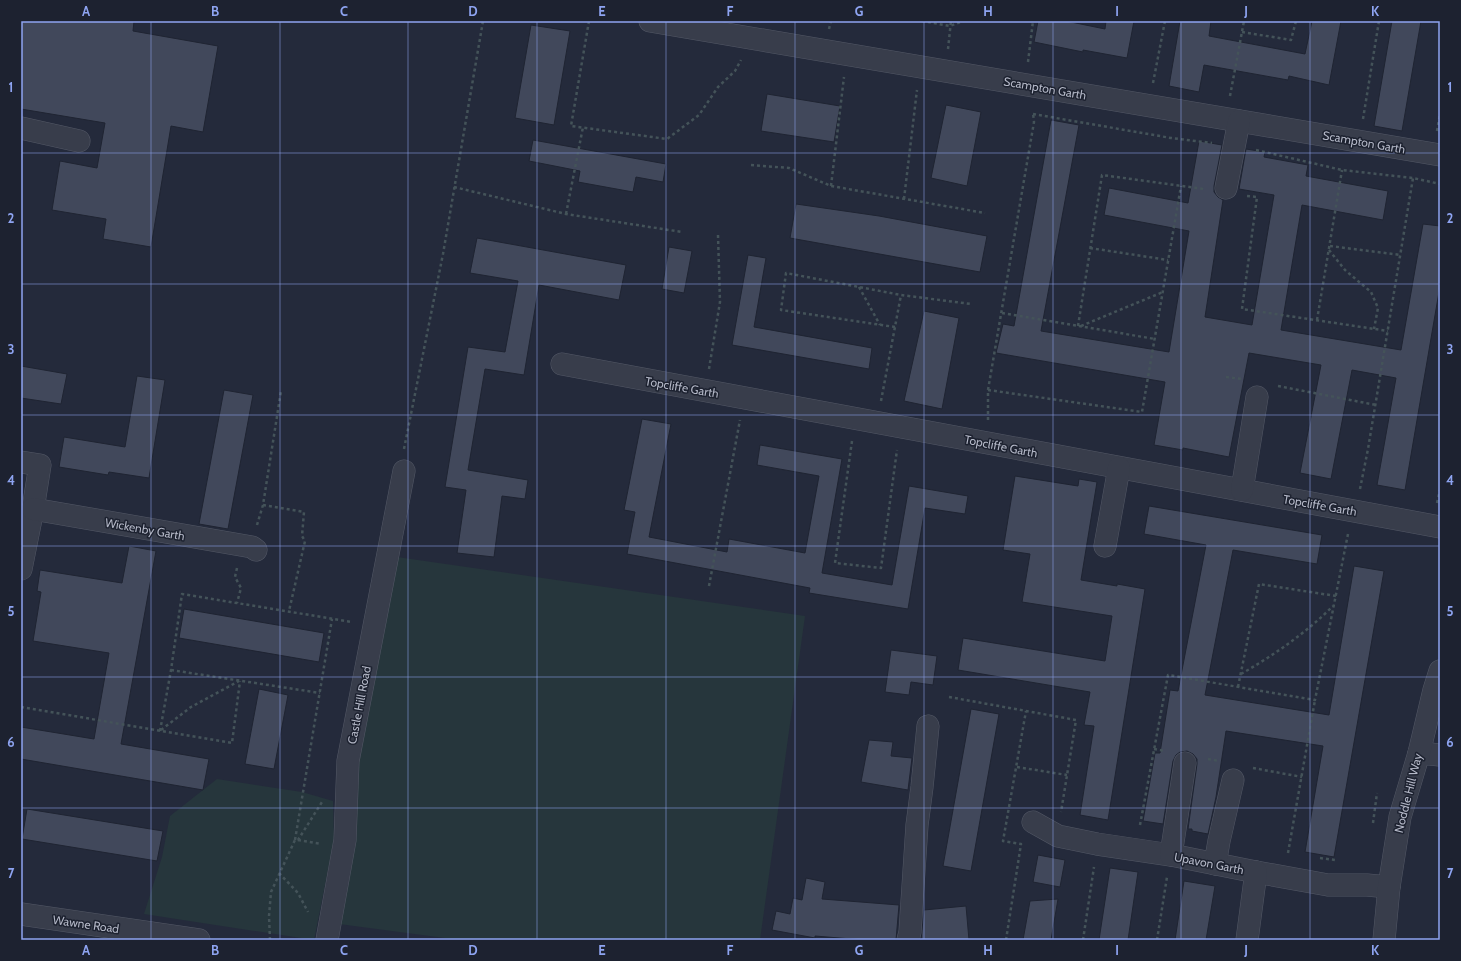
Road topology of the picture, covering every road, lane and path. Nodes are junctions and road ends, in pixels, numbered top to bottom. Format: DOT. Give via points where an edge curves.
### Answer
graph roads {
  1 [pos="483,21"];
  2 [pos="589,21"];
  3 [pos="650,21"];
  4 [pos="922,21"];
  5 [pos="963,21"];
  6 [pos="1033,21"];
  7 [pos="1165,21"];
  8 [pos="1244,21"];
  9 [pos="1296,21"];
  10 [pos="1379,21"];
  11 [pos="1242,32"];
  12 [pos="752,38"];
  13 [pos="847,54"];
  14 [pos="920,67"];
  15 [pos="1031,85"];
  16 [pos="1149,106"];
  17 [pos="1233,120"];
  18 [pos="21,128"];
  19 [pos="583,128"];
  20 [pos="80,141"];
  21 [pos="1360,141"];
  22 [pos="1440,155"];
  23 [pos="751,165"];
  24 [pos="1342,170"];
  25 [pos="1413,178"];
  26 [pos="830,186"];
  27 [pos="1181,186"];
  28 [pos="454,187"];
  29 [pos="1226,191"];
  30 [pos="904,199"];
  31 [pos="985,213"];
  32 [pos="566,214"];
  33 [pos="682,232"];
  34 [pos="718,235"];
  35 [pos="1330,246"];
  36 [pos="1090,248"];
  37 [pos="1329,250"];
  38 [pos="1401,255"];
  39 [pos="1168,260"];
  40 [pos="859,287"];
  41 [pos="1163,292"];
  42 [pos="901,295"];
  43 [pos="970,304"];
  44 [pos="1002,313"];
  45 [pos="1317,320"];
  46 [pos="881,325"];
  47 [pos="1079,326"];
  48 [pos="894,327"];
  49 [pos="1374,329"];
  50 [pos="1388,331"];
  51 [pos="1155,339"];
  52 [pos="562,364"];
  53 [pos="1226,376"];
  54 [pos="1259,388"];
  55 [pos="988,390"];
  56 [pos="281,391"];
  57 [pos="705,391"];
  58 [pos="744,398"];
  59 [pos="1376,404"];
  60 [pos="856,419"];
  61 [pos="877,423"];
  62 [pos="900,427"];
  63 [pos="989,443"];
  64 [pos="21,462"];
  65 [pos="1120,468"];
  66 [pos="404,471"];
  67 [pos="1242,490"];
  68 [pos="263,505"];
  69 [pos="33,509"];
  70 [pos="1356,511"];
  71 [pos="1440,527"];
  72 [pos="251,542"];
  73 [pos="1105,546"];
  74 [pos="21,569"];
  75 [pos="709,586"];
  76 [pos="1336,596"];
  77 [pos="237,603"];
  78 [pos="1334,606"];
  79 [pos="288,611"];
  80 [pos="332,619"];
  81 [pos="374,626"];
  82 [pos="171,670"];
  83 [pos="1440,671"];
  84 [pos="1241,674"];
  85 [pos="240,681"];
  86 [pos="1238,687"];
  87 [pos="320,693"];
  88 [pos="949,697"];
  89 [pos="1315,700"];
  90 [pos="21,706"];
  91 [pos="928,726"];
  92 [pos="160,731"];
  93 [pos="1419,752"];
  94 [pos="1440,755"];
  95 [pos="1185,763"];
  96 [pos="1017,767"];
  97 [pos="1067,775"];
  98 [pos="1233,780"];
  99 [pos="347,791"];
  100 [pos="1061,814"];
  101 [pos="1033,822"];
  102 [pos="1132,824"];
  103 [pos="1140,825"];
  104 [pos="1174,832"];
  105 [pos="295,840"];
  106 [pos="1097,844"];
  107 [pos="1280,852"];
  108 [pos="1288,853"];
  109 [pos="1296,854"];
  110 [pos="1171,855"];
  111 [pos="1317,857"];
  112 [pos="1339,860"];
  113 [pos="1215,864"];
  114 [pos="1256,872"];
  115 [pos="279,873"];
  116 [pos="1389,887"];
  117 [pos="21,914"];
  118 [pos="328,933"];
  119 [pos="199,940"];
  120 [pos="270,940"];
  121 [pos="908,940"];
  122 [pos="1083,940"];
  123 [pos="1157,940"];
  124 [pos="1247,940"];
  125 [pos="1384,940"];
  1 -- 28 [label="path"];
  2 -- 19 [label="path" via="571,126"];
  3 -- 12 [label="street, Scampton Garth"];
  4 -- 5 [label="path" via="950,26"];
  6 -- 15 [label="path"];
  7 -- 16 [label="path"];
  8 -- 11 [label="path"];
  9 -- 11 [label="path" via="1291,40"];
  10 -- 21 [label="path"];
  11 -- 17 [label="path"];
  12 -- 13 [label="street, Scampton Garth"];
  12 -- 19 [label="path" via="735,71 718,87 699,114 667,139"];
  13 -- 14 [label="street, Scampton Garth"];
  13 -- 26 [label="path"];
  14 -- 15 [label="street, Scampton Garth"];
  14 -- 30 [label="path"];
  15 -- 16 [label="street, Scampton Garth"];
  15 -- 44 [label="path" via="1034,122"];
  16 -- 17 [label="street, Scampton Garth"];
  17 -- 21 [label="street, Scampton Garth"];
  17 -- 29 [label="street"];
  18 -- 20 [label="street"];
  19 -- 32 [label="path"];
  21 -- 22 [label="street, Scampton Garth"];
  23 -- 26 [label="path" via="789,168"];
  24 -- 35 [label="path"];
  25 -- 38 [label="path"];
  26 -- 30 [label="path"];
  27 -- 29 [label="path"];
  27 -- 36 [label="path" via="1102,175"];
  27 -- 39 [label="path"];
  28 -- 32 [label="path"];
  28 -- 66 [label="path" via="402,457"];
  29 -- 45 [label="path" via="1258,197 1242,309"];
  30 -- 31 [label="path"];
  32 -- 33 [label="path"];
  34 -- 57 [label="path" via="720,302"];
  35 -- 37 [label="path"];
  35 -- 38 [label="path"];
  36 -- 39 [label="path"];
  36 -- 47 [label="path"];
  37 -- 45 [label="path"];
  37 -- 49 [label="path" via="1345,270 1371,292 1378,308"];
  38 -- 50 [label="path"];
  39 -- 41 [label="path"];
  40 -- 42 [label="path"];
  40 -- 46 [label="path"];
  40 -- 46 [label="path" via="786,273 781,310"];
  41 -- 47 [label="path"];
  41 -- 51 [label="path"];
  42 -- 43 [label="path"];
  42 -- 48 [label="path"];
  44 -- 47 [label="path"];
  44 -- 55 [label="path"];
  45 -- 49 [label="path"];
  46 -- 48 [label="path"];
  47 -- 51 [label="path"];
  48 -- 61 [label="path"];
  49 -- 50 [label="path"];
  50 -- 59 [label="path"];
  51 -- 55 [label="path" via="1142,412"];
  52 -- 57 [label="street, Topcliffe Garth"];
  53 -- 54 [label="path"];
  54 -- 59 [label="path"];
  54 -- 67 [label="street"];
  55 -- 63 [label="path"];
  56 -- 68 [label="path"];
  57 -- 58 [label="street, Topcliffe Garth"];
  58 -- 60 [label="street, Topcliffe Garth"];
  58 -- 75 [label="path"];
  59 -- 70 [label="path"];
  60 -- 61 [label="street, Topcliffe Garth"];
  60 -- 62 [label="path" via="835,563 881,568"];
  61 -- 62 [label="street, Topcliffe Garth"];
  62 -- 63 [label="street, Topcliffe Garth"];
  63 -- 65 [label="street, Topcliffe Garth"];
  64 -- 69 [label="street" via="40,465"];
  65 -- 67 [label="street, Topcliffe Garth"];
  65 -- 73 [label="street"];
  66 -- 81 [label="street, Castle Hill Road"];
  67 -- 70 [label="street, Topcliffe Garth"];
  68 -- 72 [label="path"];
  68 -- 79 [label="path" via="304,512 302,536 305,541"];
  69 -- 72 [label="street, Wickenby Garth"];
  69 -- 74 [label="street"];
  70 -- 71 [label="street, Topcliffe Garth"];
  70 -- 76 [label="path" via="1348,533"];
  72 -- 77 [label="path" via="235,577 241,588"];
  76 -- 78 [label="path"];
  76 -- 84 [label="path" via="1259,584"];
  77 -- 79 [label="path"];
  77 -- 82 [label="path" via="182,594"];
  78 -- 84 [label="path" via="1316,623 1264,661"];
  78 -- 89 [label="path"];
  79 -- 80 [label="path"];
  80 -- 81 [label="path"];
  80 -- 87 [label="path"];
  81 -- 99 [label="street, Castle Hill Road" via="348,761"];
  82 -- 85 [label="path"];
  82 -- 92 [label="path"];
  83 -- 93 [label="street, Noddle Hill Way"];
  84 -- 86 [label="path"];
  85 -- 87 [label="path"];
  85 -- 92 [label="path" via="191,707"];
  85 -- 92 [label="path" via="232,743"];
  86 -- 89 [label="path"];
  86 -- 103 [label="path" via="1168,675"];
  87 -- 105 [label="path"];
  88 -- 97 [label="path" via="1076,720"];
  89 -- 108 [label="path"];
  90 -- 92 [label="path"];
  91 -- 121 [label="street"];
  93 -- 94 [label="street"];
  93 -- 116 [label="street, Noddle Hill Way" via="1400,817"];
  95 -- 104 [label="street"];
  96 -- 97 [label="path"];
  97 -- 100 [label="path"];
  98 -- 113 [label="street"];
  99 -- 105 [label="path" via="327,794 298,840"];
  99 -- 118 [label="street, Castle Hill Road" via="345,840"];
  101 -- 106 [label="street, Upavon Garth" via="1058,836"];
  102 -- 103 [label="path"];
  103 -- 104 [label="path"];
  104 -- 110 [label="street"];
  105 -- 115 [label="path"];
  106 -- 110 [label="street, Upavon Garth"];
  106 -- 122 [label="path"];
  107 -- 108 [label="path"];
  108 -- 109 [label="path"];
  110 -- 113 [label="street, Upavon Garth"];
  110 -- 123 [label="path"];
  111 -- 112 [label="path"];
  113 -- 114 [label="street, Upavon Garth"];
  114 -- 116 [label="street, Upavon Garth" via="1328,885"];
  114 -- 124 [label="street"];
  115 -- 118 [label="path" via="298,893 314,925"];
  115 -- 120 [label="path" via="271,892"];
  116 -- 125 [label="street, Noddle Hill Way"];
  117 -- 119 [label="street, Wawne Road"];
}
